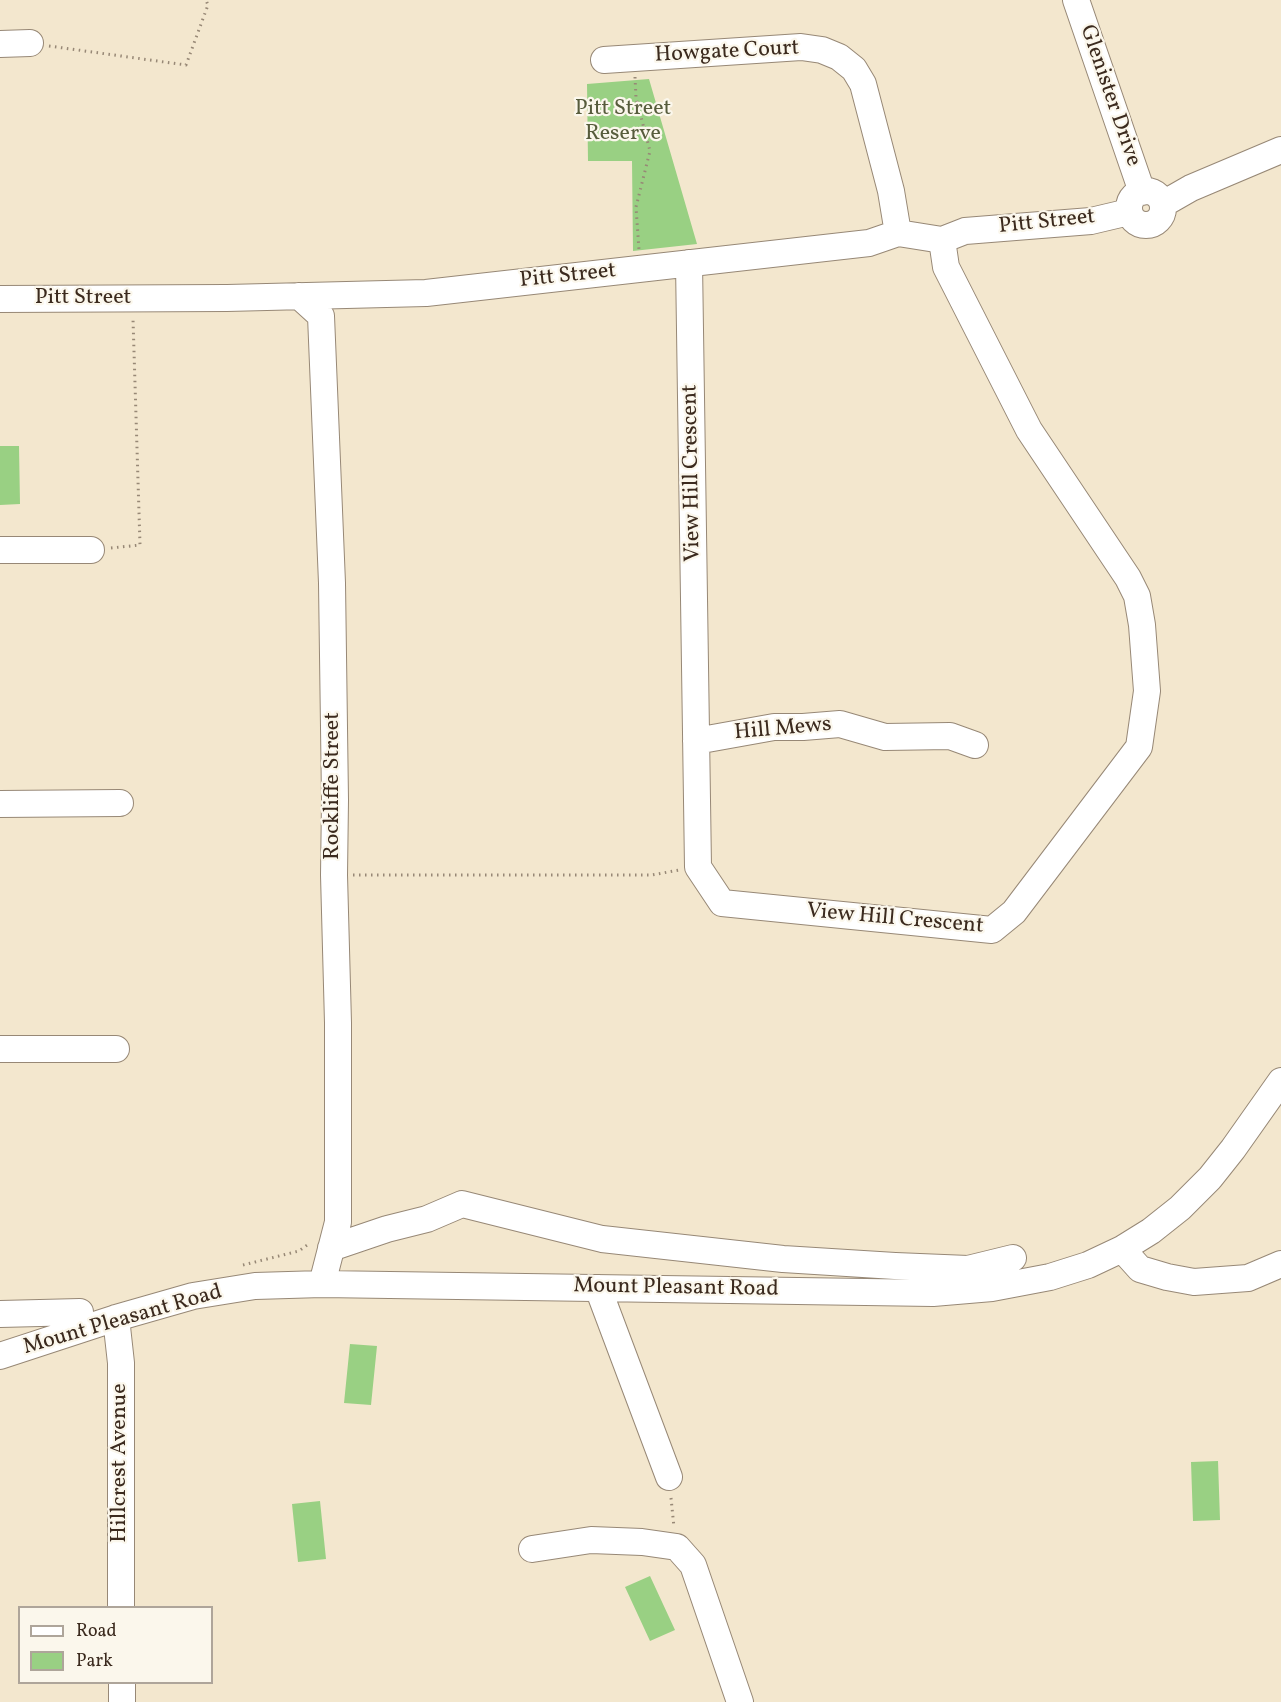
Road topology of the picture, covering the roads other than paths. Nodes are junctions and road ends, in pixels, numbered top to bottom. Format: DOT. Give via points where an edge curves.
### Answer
graph roads {
  1 [pos="1077,0"];
  2 [pos="30,43"];
  3 [pos="0,44"];
  4 [pos="604,60"];
  5 [pos="1281,150"];
  6 [pos="1145,203"];
  7 [pos="898,233"];
  8 [pos="942,240"];
  9 [pos="689,263"];
  10 [pos="299,296"];
  11 [pos="0,299"];
  12 [pos="0,550"];
  13 [pos="91,550"];
  14 [pos="696,741"];
  15 [pos="975,745"];
  16 [pos="120,803"];
  17 [pos="0,804"];
  18 [pos="0,1049"];
  19 [pos="116,1049"];
  20 [pos="1281,1081"];
  21 [pos="331,1248"];
  22 [pos="1122,1249"];
  23 [pos="1013,1258"];
  24 [pos="1281,1264"];
  25 [pos="322,1284"];
  26 [pos="598,1288"];
  27 [pos="80,1312"];
  28 [pos="0,1314"];
  29 [pos="116,1318"];
  30 [pos="0,1356"];
  31 [pos="669,1477"];
  32 [pos="532,1549"];
  33 [pos="121,1606"];
  34 [pos="122,1684"];
  35 [pos="122,1702"];
  36 [pos="740,1702"];
  1 -- 6 [label="street, Glenister Drive"];
  2 -- 3 [label="street"];
  4 -- 7 [label="street, Howgate Court" via="801,46 839,57 854,69 863,84"];
  5 -- 6 [label="street, Pitt Street" via="1191,189"];
  6 -- 8 [label="street, Pitt Street" via="1091,221 965,231"];
  7 -- 8 [label="street, Pitt Street"];
  7 -- 9 [label="street, Pitt Street" via="869,243"];
  8 -- 14 [label="street, View Hill Crescent" via="946,267 1029,430 1137,596 1147,691 1139,747 1014,912 992,930 722,903 698,867"];
  9 -- 10 [label="street, Pitt Street" via="426,293"];
  9 -- 14 [label="street, View Hill Crescent"];
  10 -- 11 [label="street, Pitt Street"];
  10 -- 21 [label="street, Rockliffe Street" via="321,316 332,583 338,1222"];
  12 -- 13 [label="street"];
  14 -- 15 [label="street, Hill Mews" via="774,727 840,724 885,737 950,736"];
  16 -- 17 [label="street"];
  18 -- 19 [label="street"];
  20 -- 22 [label="street, Mount Pleasant Road" via="1210,1178 1180,1208"];
  21 -- 23 [label="street" via="427,1219 462,1204 602,1239 783,1258 968,1269"];
  21 -- 25 [label="street, Rockliffe Street"];
  22 -- 24 [label="street" via="1140,1269 1194,1282 1248,1278"];
  22 -- 26 [label="street, Mount Pleasant Road" via="1050,1277 992,1288 933,1293"];
  25 -- 26 [label="street, Mount Pleasant Road"];
  25 -- 29 [label="street, Mount Pleasant Road" via="255,1286 193,1296"];
  26 -- 31 [label="street"];
  27 -- 28 [label="street"];
  29 -- 30 [label="street, Mount Pleasant Road"];
  29 -- 33 [label="street, Hillcrest Avenue" via="121,1363"];
  32 -- 36 [label="street" via="591,1540 677,1547 693,1565"];
  34 -- 35 [label="street"];
}
